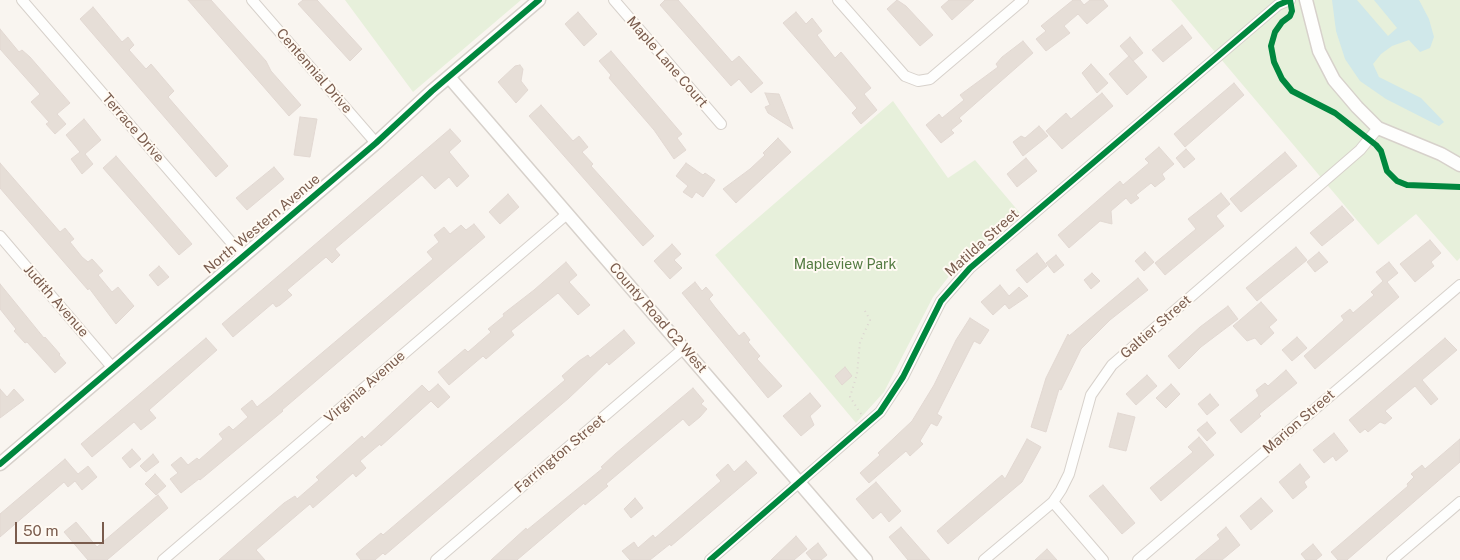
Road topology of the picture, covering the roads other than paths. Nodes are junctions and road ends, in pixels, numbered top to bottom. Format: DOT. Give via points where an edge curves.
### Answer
graph roads {
  1 [pos="22,0"];
  2 [pos="252,0"];
  3 [pos="538,0"];
  4 [pos="614,0"];
  5 [pos="838,0"];
  6 [pos="1023,0"];
  7 [pos="1290,0"];
  8 [pos="1306,0"];
  9 [pos="449,77"];
  10 [pos="721,124"];
  11 [pos="1378,128"];
  12 [pos="376,143"];
  13 [pos="1460,165"];
  14 [pos="567,214"];
  15 [pos="0,236"];
  16 [pos="243,256"];
  17 [pos="1460,285"];
  18 [pos="684,348"];
  19 [pos="112,366"];
  20 [pos="0,464"];
  21 [pos="800,483"];
  22 [pos="1053,502"];
  23 [pos="1460,502"];
  24 [pos="163,560"];
  25 [pos="436,560"];
  26 [pos="710,560"];
  27 [pos="866,560"];
  28 [pos="984,560"];
  29 [pos="1103,560"];
  30 [pos="1138,560"];
  31 [pos="1392,560"];
  1 -- 16 [label="street, Terrace Drive"];
  2 -- 12 [label="street, Centennial Drive"];
  3 -- 9 [label="street, North Western Avenue"];
  4 -- 10 [label="street, Maple Lane Court"];
  5 -- 6 [label="street" via="905,76 918,81 930,80"];
  7 -- 21 [label="street, Matilda Street" via="1278,5 954,284 931,319 893,395 869,423"];
  8 -- 11 [label="street" via="1319,51 1334,80"];
  9 -- 12 [label="street, North Western Avenue"];
  9 -- 14 [label="street, County Road C2 West"];
  11 -- 13 [label="street"];
  11 -- 22 [label="street, Galtier Street" via="1360,150 1112,366 1092,395 1069,474"];
  12 -- 16 [label="street, North Western Avenue"];
  14 -- 18 [label="street, County Road C2 West"];
  14 -- 24 [label="street, Virginia Avenue"];
  15 -- 19 [label="street, Judith Avenue"];
  16 -- 19 [label="street, North Western Avenue"];
  17 -- 30 [label="street, Marion Street"];
  18 -- 21 [label="street, County Road C2 West"];
  18 -- 25 [label="street, Farrington Street"];
  19 -- 20 [label="street, North Western Avenue"];
  21 -- 26 [label="street, Matilda Street"];
  21 -- 27 [label="street, County Road C2 West"];
  22 -- 28 [label="street, Galtier Street"];
  22 -- 29 [label="street"];
  23 -- 31 [label="street"];
}
